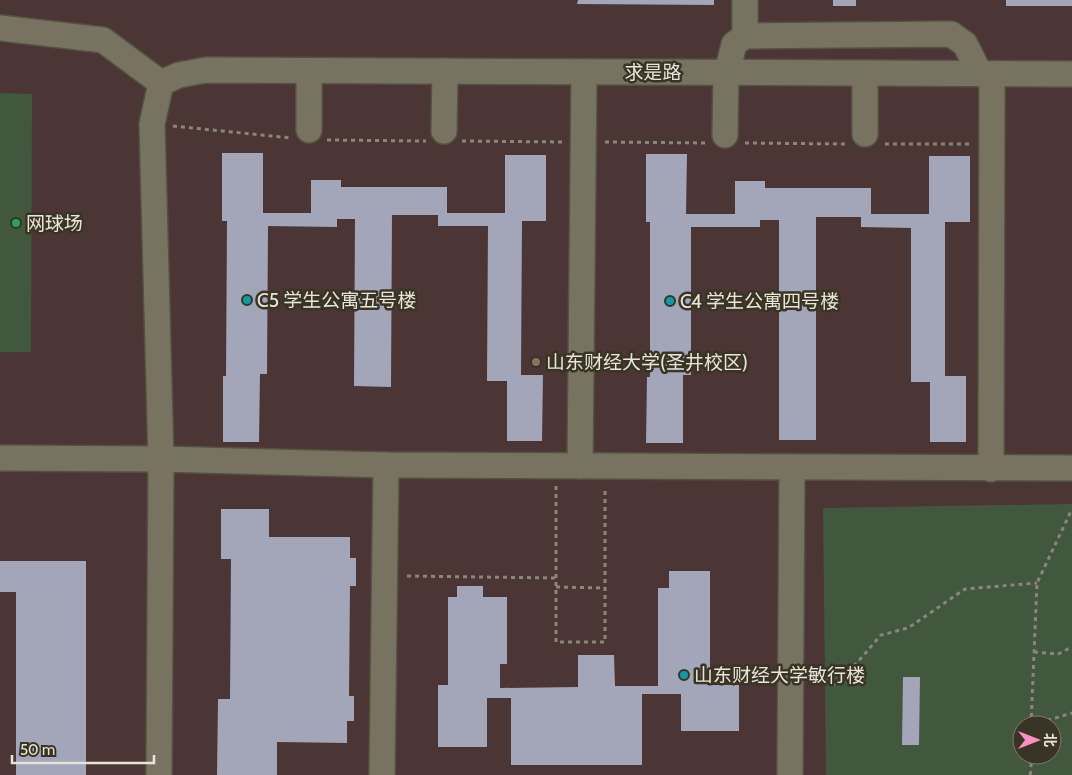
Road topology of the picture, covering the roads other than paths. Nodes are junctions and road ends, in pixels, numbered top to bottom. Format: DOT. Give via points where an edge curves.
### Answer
graph roads {
  1 [pos="745,0"];
  2 [pos="0,28"];
  3 [pos="745,36"];
  4 [pos="309,71"];
  5 [pos="445,71"];
  6 [pos="584,72"];
  7 [pos="727,73"];
  8 [pos="865,73"];
  9 [pos="986,74"];
  10 [pos="1072,74"];
  11 [pos="160,83"];
  12 [pos="309,136"];
  13 [pos="444,138"];
  14 [pos="726,140"];
  15 [pos="868,140"];
  16 [pos="0,458"];
  17 [pos="161,459"];
  18 [pos="386,465"];
  19 [pos="568,466"];
  20 [pos="792,467"];
  21 [pos="1072,468"];
  22 [pos="991,469"];
  23 [pos="159,775"];
  24 [pos="382,775"];
  25 [pos="790,775"];
  1 -- 3 [label="street"];
  2 -- 11 [label="street" via="104,40"];
  3 -- 7 [label="street" via="734,44"];
  3 -- 9 [label="street" via="951,34 965,44"];
  4 -- 5 [label="street, 求是路"];
  4 -- 11 [label="street, 求是路" via="206,70 179,75"];
  4 -- 12 [label="street"];
  5 -- 6 [label="street, 求是路"];
  5 -- 13 [label="street"];
  6 -- 7 [label="street, 求是路"];
  6 -- 19 [label="street" via="584,142"];
  7 -- 8 [label="street, 求是路"];
  7 -- 14 [label="street"];
  8 -- 9 [label="street, 求是路"];
  8 -- 15 [label="street"];
  9 -- 10 [label="street, 求是路"];
  9 -- 22 [label="street" via="992,144"];
  11 -- 17 [label="street" via="152,124"];
  16 -- 17 [label="street"];
  17 -- 18 [label="street"];
  17 -- 23 [label="street"];
  18 -- 19 [label="street"];
  18 -- 24 [label="street"];
  19 -- 20 [label="street"];
  20 -- 22 [label="street"];
  20 -- 25 [label="street"];
  21 -- 22 [label="street"];
}
